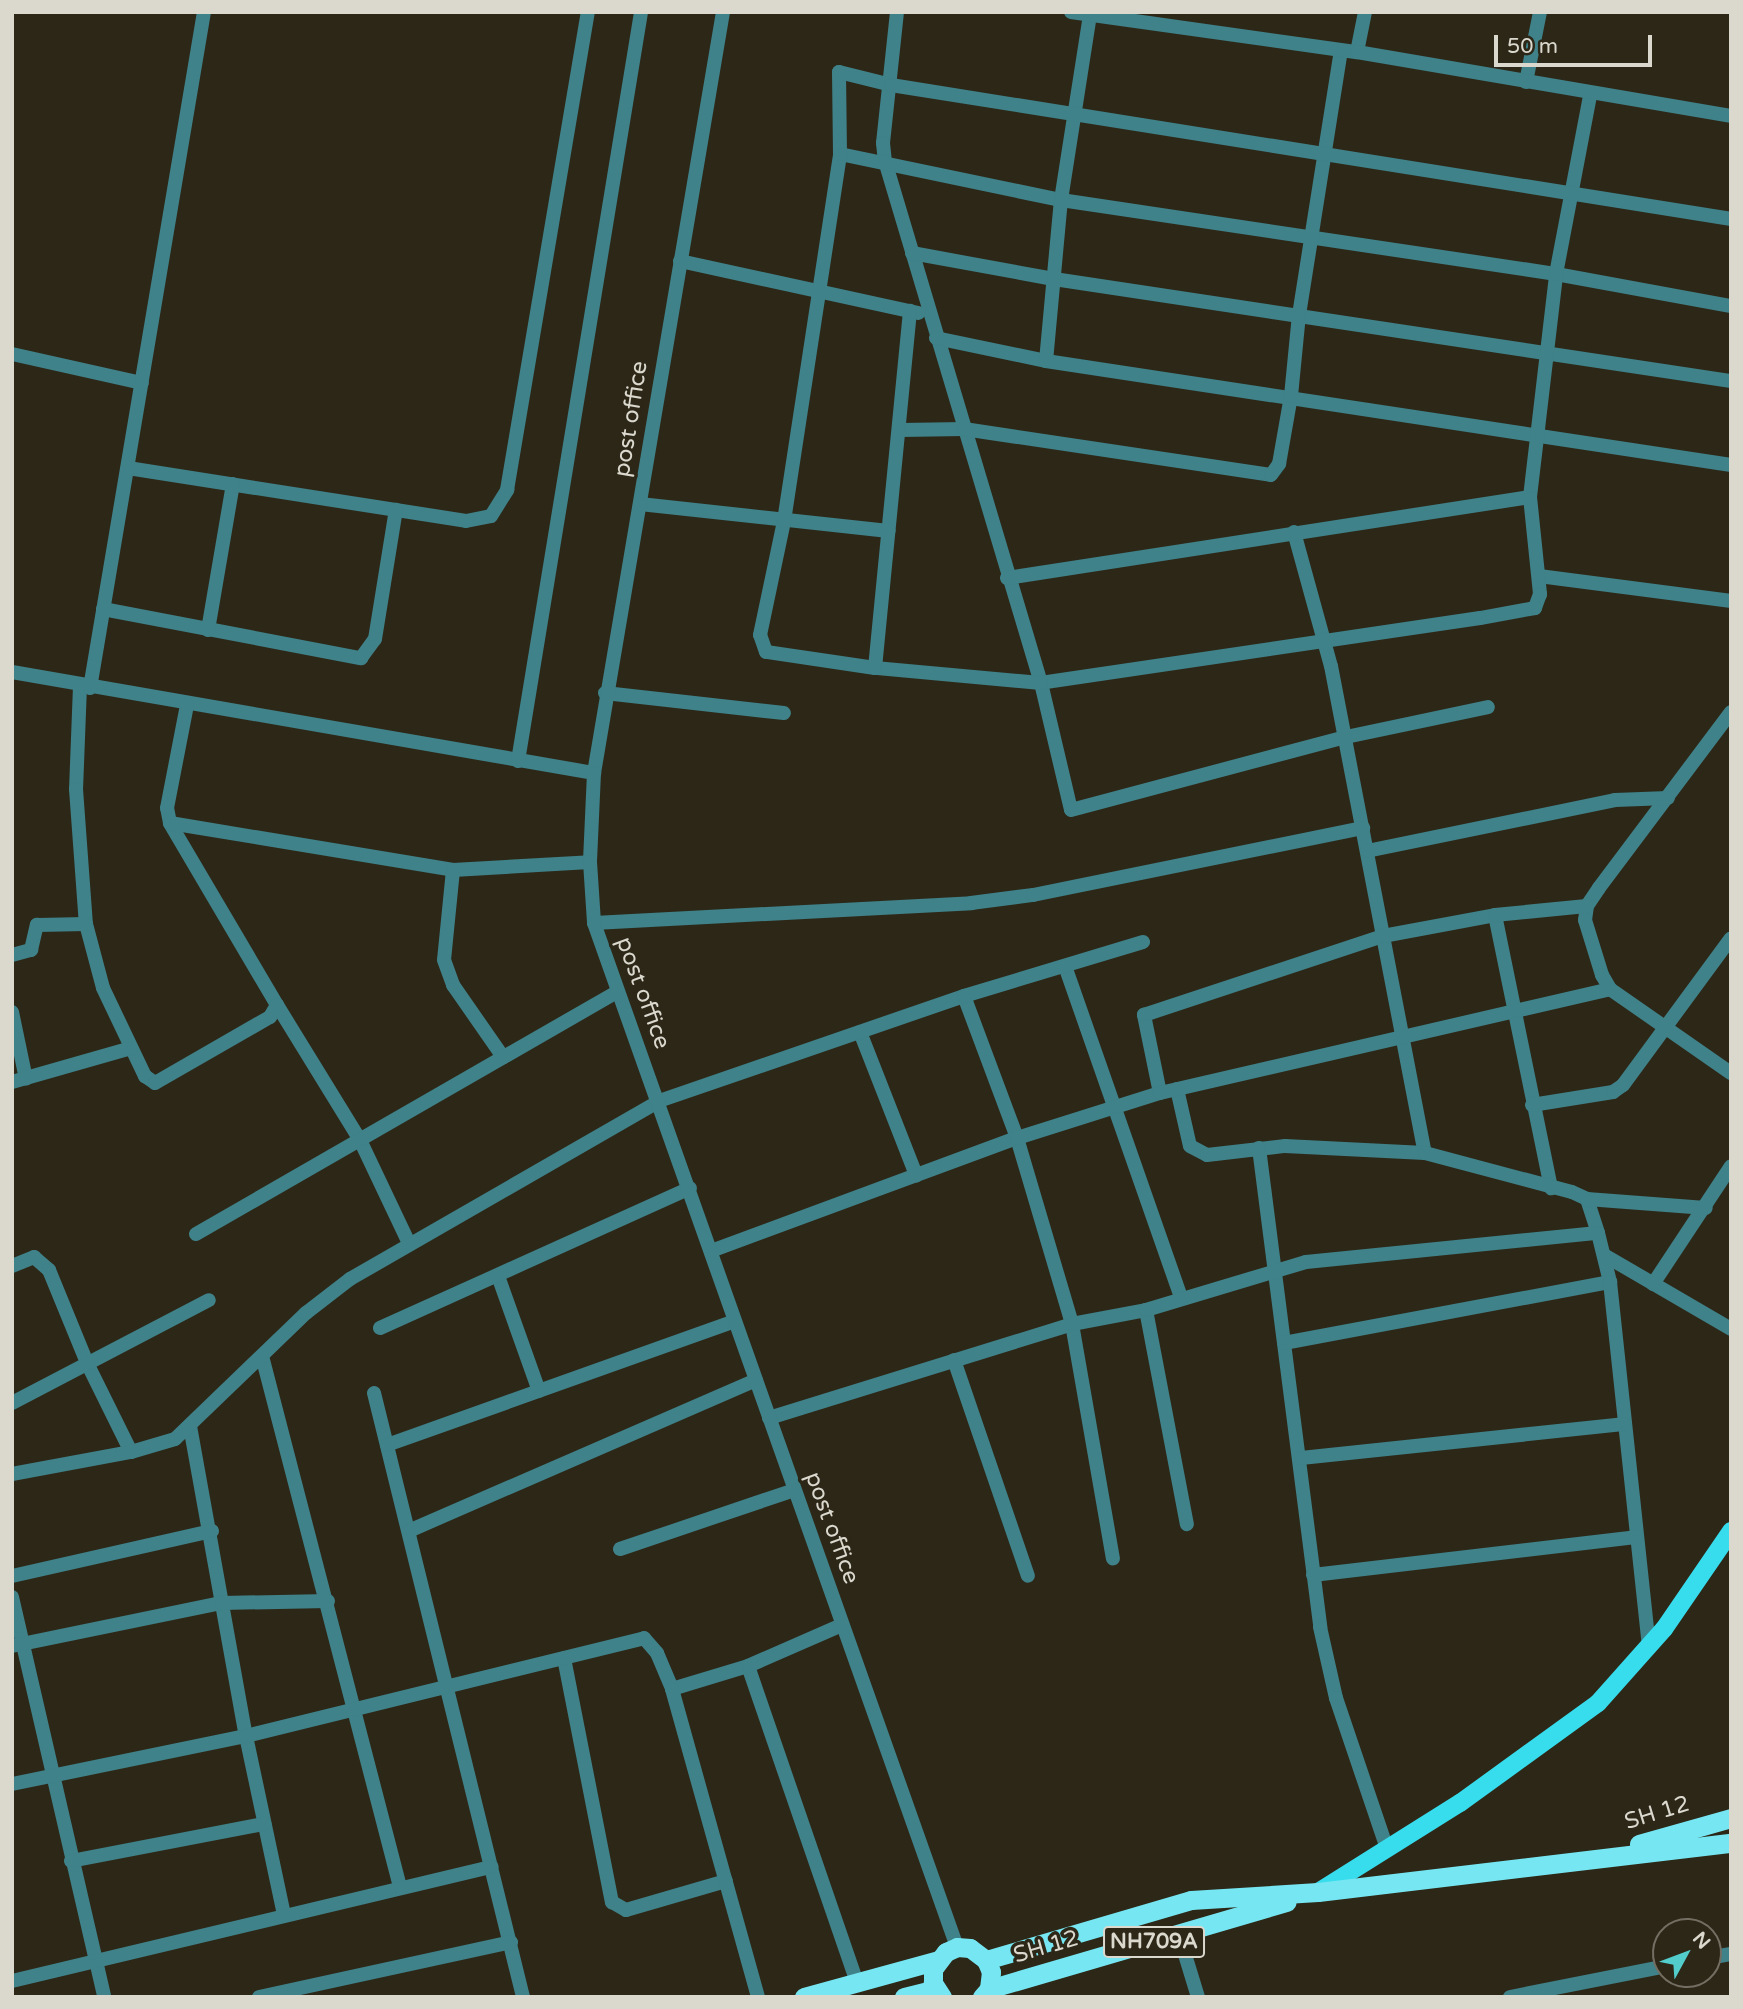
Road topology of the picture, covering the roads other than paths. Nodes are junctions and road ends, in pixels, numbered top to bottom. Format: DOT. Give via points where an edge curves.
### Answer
graph roads {
  1 [pos="204,12"];
  2 [pos="588,12"];
  3 [pos="641,12"];
  4 [pos="723,12"];
  5 [pos="897,12"];
  6 [pos="1071,12"];
  7 [pos="1365,12"];
  8 [pos="1540,12"];
  9 [pos="1090,15"];
  10 [pos="1341,51"];
  11 [pos="1357,52"];
  12 [pos="1526,82"];
  13 [pos="891,85"];
  14 [pos="1590,96"];
  15 [pos="1074,113"];
  16 [pos="1731,116"];
  17 [pos="840,153"];
  18 [pos="1324,154"];
  19 [pos="885,162"];
  20 [pos="1569,192"];
  21 [pos="1062,200"];
  22 [pos="1731,219"];
  23 [pos="1310,236"];
  24 [pos="912,253"];
  25 [pos="680,261"];
  26 [pos="1556,274"];
  27 [pos="1054,279"];
  28 [pos="821,295"];
  29 [pos="1731,306"];
  30 [pos="910,311"];
  31 [pos="1298,315"];
  32 [pos="928,316"];
  33 [pos="936,338"];
  34 [pos="1545,351"];
  35 [pos="12,354"];
  36 [pos="1046,361"];
  37 [pos="1731,381"];
  38 [pos="142,383"];
  39 [pos="1291,396"];
  40 [pos="964,429"];
  41 [pos="901,430"];
  42 [pos="1538,435"];
  43 [pos="1731,465"];
  44 [pos="128,468"];
  45 [pos="233,484"];
  46 [pos="1530,497"];
  47 [pos="640,504"];
  48 [pos="396,510"];
  49 [pos="784,522"];
  50 [pos="889,531"];
  51 [pos="1294,532"];
  52 [pos="1539,576"];
  53 [pos="1007,578"];
  54 [pos="1731,601"];
  55 [pos="103,609"];
  56 [pos="208,629"];
  57 [pos="1324,639"];
  58 [pos="875,668"];
  59 [pos="12,672"];
  60 [pos="1041,683"];
  61 [pos="85,687"];
  62 [pos="606,693"];
  63 [pos="187,705"];
  64 [pos="1488,707"];
  65 [pos="1731,712"];
  66 [pos="785,713"];
  67 [pos="1346,737"];
  68 [pos="519,761"];
  69 [pos="594,773"];
  70 [pos="1668,798"];
  71 [pos="170,823"];
  72 [pos="1363,828"];
  73 [pos="1367,851"];
  74 [pos="590,862"];
  75 [pos="453,870"];
  76 [pos="1587,906"];
  77 [pos="1495,915"];
  78 [pos="86,923"];
  79 [pos="594,923"];
  80 [pos="1383,936"];
  81 [pos="1731,937"];
  82 [pos="1143,942"];
  83 [pos="12,955"];
  84 [pos="1065,967"];
  85 [pos="1610,989"];
  86 [pos="615,993"];
  87 [pos="964,996"];
  88 [pos="277,1005"];
  89 [pos="12,1012"];
  90 [pos="1515,1012"];
  91 [pos="1667,1029"];
  92 [pos="860,1032"];
  93 [pos="1401,1035"];
  94 [pos="131,1048"];
  95 [pos="503,1057"];
  96 [pos="1731,1073"];
  97 [pos="19,1081"];
  98 [pos="1177,1089"];
  99 [pos="1160,1093"];
  100 [pos="659,1101"];
  101 [pos="1532,1105"];
  102 [pos="1115,1108"];
  103 [pos="1017,1138"];
  104 [pos="360,1140"];
  105 [pos="1259,1148"];
  106 [pos="1425,1153"];
  107 [pos="1731,1166"];
  108 [pos="916,1175"];
  109 [pos="690,1188"];
  110 [pos="1551,1188"];
  111 [pos="1587,1199"];
  112 [pos="1706,1208"];
  113 [pos="1598,1233"];
  114 [pos="196,1234"];
  115 [pos="408,1241"];
  116 [pos="711,1251"];
  117 [pos="1604,1255"];
  118 [pos="12,1266"];
  119 [pos="1274,1269"];
  120 [pos="498,1276"];
  121 [pos="1611,1282"];
  122 [pos="1653,1284"];
  123 [pos="1181,1298"];
  124 [pos="209,1300"];
  125 [pos="1146,1310"];
  126 [pos="735,1321"];
  127 [pos="1072,1324"];
  128 [pos="380,1328"];
  129 [pos="1731,1329"];
  130 [pos="1284,1343"];
  131 [pos="262,1356"];
  132 [pos="954,1360"];
  133 [pos="88,1365"];
  134 [pos="756,1380"];
  135 [pos="539,1391"];
  136 [pos="374,1393"];
  137 [pos="12,1403"];
  138 [pos="769,1418"];
  139 [pos="1623,1424"];
  140 [pos="190,1426"];
  141 [pos="387,1445"];
  142 [pos="131,1452"];
  143 [pos="1301,1458"];
  144 [pos="12,1474"];
  145 [pos="794,1490"];
  146 [pos="1187,1524"];
  147 [pos="411,1530"];
  148 [pos="212,1531"];
  149 [pos="1731,1531"];
  150 [pos="1636,1537"];
  151 [pos="620,1549"];
  152 [pos="1113,1558"];
  153 [pos="1313,1575"];
  154 [pos="12,1576"];
  155 [pos="1028,1576"];
  156 [pos="12,1597"];
  157 [pos="328,1601"];
  158 [pos="222,1603"];
  159 [pos="842,1625"];
  160 [pos="17,1644"];
  161 [pos="1649,1645"];
  162 [pos="564,1658"];
  163 [pos="748,1666"];
  164 [pos="450,1686"];
  165 [pos="671,1689"];
  166 [pos="354,1709"];
  167 [pos="246,1737"];
  168 [pos="50,1775"];
  169 [pos="12,1784"];
  170 [pos="1731,1818"];
  171 [pos="264,1824"];
  172 [pos="1731,1843"];
  173 [pos="1387,1849"];
  174 [pos="1598,1857"];
  175 [pos="71,1861"];
  176 [pos="492,1867"];
  177 [pos="726,1881"];
  178 [pos="400,1887"];
  179 [pos="1318,1892"];
  180 [pos="284,1915"];
  181 [pos="1179,1935"];
  182 [pos="511,1942"];
  183 [pos="957,1947"];
  184 [pos="96,1960"];
  185 [pos="938,1960"];
  186 [pos="986,1960"];
  187 [pos="1652,1969"];
  188 [pos="12,1981"];
  189 [pos="857,1982"];
  190 [pos="939,1993"];
  191 [pos="986,1993"];
  192 [pos="104,1997"];
  193 [pos="259,1997"];
  194 [pos="523,1997"];
  195 [pos="758,1997"];
  196 [pos="804,1997"];
  197 [pos="904,1997"];
  198 [pos="1198,1997"];
  199 [pos="1510,1997"];
  1 -- 38 [label="street"];
  2 -- 48 [label="street" via="506,490 499,508 480,521"];
  3 -- 68 [label="street"];
  4 -- 25 [label="street, post office"];
  5 -- 13 [label="street"];
  6 -- 9 [label="street"];
  7 -- 11 [label="street"];
  8 -- 12 [label="street"];
  9 -- 10 [label="street"];
  9 -- 15 [label="street"];
  10 -- 11 [label="street"];
  10 -- 18 [label="street"];
  11 -- 12 [label="street"];
  12 -- 14 [label="street"];
  13 -- 15 [label="street"];
  13 -- 17 [label="street" via="839,72"];
  13 -- 19 [label="street"];
  14 -- 16 [label="street"];
  14 -- 20 [label="street"];
  15 -- 18 [label="street"];
  15 -- 21 [label="street"];
  17 -- 19 [label="street"];
  17 -- 28 [label="street"];
  18 -- 20 [label="street"];
  18 -- 23 [label="street"];
  19 -- 21 [label="street"];
  19 -- 24 [label="street"];
  20 -- 22 [label="street"];
  20 -- 26 [label="street"];
  21 -- 23 [label="street"];
  21 -- 27 [label="street"];
  23 -- 26 [label="street"];
  23 -- 31 [label="street"];
  24 -- 27 [label="street"];
  24 -- 32 [label="street"];
  25 -- 28 [label="street"];
  25 -- 47 [label="street, post office"];
  26 -- 29 [label="street"];
  26 -- 34 [label="street"];
  27 -- 31 [label="street"];
  27 -- 36 [label="street"];
  28 -- 30 [label="street"];
  28 -- 49 [label="street"];
  30 -- 32 [label="street"];
  30 -- 41 [label="street"];
  31 -- 34 [label="street"];
  31 -- 39 [label="street"];
  32 -- 33 [label="street"];
  33 -- 36 [label="street"];
  33 -- 40 [label="street"];
  34 -- 37 [label="street"];
  34 -- 42 [label="street"];
  35 -- 38 [label="street"];
  36 -- 39 [label="street"];
  38 -- 44 [label="street"];
  39 -- 40 [label="street" via="1279,464 1271,475"];
  39 -- 42 [label="street"];
  40 -- 41 [label="street"];
  40 -- 53 [label="street"];
  41 -- 50 [label="street"];
  42 -- 43 [label="street"];
  42 -- 46 [label="street"];
  44 -- 45 [label="street"];
  44 -- 55 [label="street"];
  45 -- 48 [label="street"];
  45 -- 56 [label="street"];
  46 -- 51 [label="street"];
  46 -- 52 [label="street"];
  47 -- 49 [label="street"];
  47 -- 62 [label="street, post office"];
  48 -- 56 [label="street" via="375,639 361,658"];
  49 -- 50 [label="street"];
  49 -- 58 [label="street" via="760,635 762,647 772,655"];
  50 -- 58 [label="street"];
  51 -- 53 [label="street"];
  51 -- 57 [label="street"];
  52 -- 54 [label="street"];
  52 -- 57 [label="street" via="1541,594 1535,607"];
  53 -- 60 [label="street"];
  55 -- 56 [label="street"];
  55 -- 61 [label="street"];
  57 -- 60 [label="street"];
  57 -- 67 [label="street"];
  58 -- 60 [label="street"];
  59 -- 61 [label="street"];
  60 -- 67 [label="street" via="1071,810"];
  61 -- 63 [label="street"];
  61 -- 78 [label="street" via="76,789"];
  62 -- 66 [label="street"];
  62 -- 69 [label="street, post office"];
  63 -- 68 [label="street"];
  63 -- 71 [label="street" via="167,808"];
  64 -- 67 [label="street"];
  65 -- 70 [label="street"];
  67 -- 72 [label="street"];
  68 -- 69 [label="street"];
  69 -- 74 [label="street, post office"];
  70 -- 73 [label="street" via="1604,802"];
  70 -- 76 [label="street"];
  71 -- 75 [label="street"];
  71 -- 88 [label="street" via="184,855"];
  72 -- 73 [label="street"];
  72 -- 79 [label="street" via="1033,895 971,903"];
  73 -- 80 [label="street"];
  74 -- 75 [label="street"];
  74 -- 79 [label="street, post office"];
  75 -- 95 [label="street" via="443,960 453,985"];
  76 -- 77 [label="street"];
  76 -- 85 [label="street" via="1588,936"];
  77 -- 80 [label="street"];
  77 -- 90 [label="street"];
  78 -- 83 [label="street" via="37,925 31,950"];
  78 -- 94 [label="street" via="103,988"];
  79 -- 86 [label="street, post office"];
  80 -- 93 [label="street"];
  80 -- 99 [label="street" via="1144,1014"];
  81 -- 91 [label="street"];
  82 -- 84 [label="street"];
  84 -- 87 [label="street"];
  84 -- 102 [label="street"];
  85 -- 90 [label="street"];
  85 -- 91 [label="street"];
  86 -- 95 [label="street"];
  86 -- 100 [label="street, post office"];
  87 -- 92 [label="street"];
  87 -- 103 [label="street"];
  88 -- 94 [label="street" via="270,1017 160,1082 145,1076"];
  88 -- 104 [label="street"];
  89 -- 97 [label="street"];
  90 -- 93 [label="street"];
  90 -- 101 [label="street"];
  91 -- 96 [label="street"];
  91 -- 101 [label="street" via="1632,1076 1613,1092"];
  92 -- 100 [label="street"];
  92 -- 108 [label="street"];
  93 -- 98 [label="street"];
  93 -- 106 [label="street"];
  94 -- 97 [label="street"];
  95 -- 104 [label="street"];
  98 -- 99 [label="street"];
  98 -- 105 [label="street" via="1186,1135 1197,1152 1207,1156"];
  99 -- 102 [label="street"];
  100 -- 109 [label="street, post office"];
  100 -- 115 [label="street"];
  101 -- 110 [label="street"];
  102 -- 103 [label="street"];
  102 -- 123 [label="street"];
  103 -- 108 [label="street"];
  103 -- 127 [label="street"];
  104 -- 114 [label="street"];
  104 -- 115 [label="street"];
  105 -- 106 [label="street"];
  105 -- 119 [label="street"];
  106 -- 110 [label="street"];
  107 -- 112 [label="street"];
  108 -- 116 [label="street"];
  109 -- 116 [label="street, post office"];
  109 -- 120 [label="street"];
  110 -- 111 [label="street"];
  111 -- 112 [label="street"];
  111 -- 113 [label="street"];
  112 -- 122 [label="street"];
  113 -- 117 [label="street"];
  113 -- 119 [label="street"];
  115 -- 131 [label="street" via="326,1295"];
  116 -- 126 [label="street, post office"];
  117 -- 121 [label="street"];
  117 -- 122 [label="street"];
  118 -- 133 [label="street" via="34,1257 43,1260"];
  119 -- 123 [label="street"];
  119 -- 130 [label="street"];
  120 -- 128 [label="street"];
  120 -- 135 [label="street"];
  121 -- 130 [label="street"];
  121 -- 139 [label="street"];
  122 -- 129 [label="street"];
  123 -- 125 [label="street"];
  124 -- 133 [label="street"];
  125 -- 127 [label="street"];
  125 -- 146 [label="street"];
  126 -- 134 [label="street, post office"];
  126 -- 135 [label="street"];
  127 -- 132 [label="street"];
  127 -- 152 [label="street"];
  130 -- 143 [label="street"];
  131 -- 140 [label="street"];
  131 -- 157 [label="street"];
  132 -- 138 [label="street"];
  132 -- 155 [label="street"];
  133 -- 137 [label="street"];
  133 -- 142 [label="street"];
  134 -- 138 [label="street, post office"];
  134 -- 147 [label="street"];
  135 -- 141 [label="street"];
  136 -- 141 [label="street"];
  138 -- 145 [label="street, post office"];
  139 -- 143 [label="street"];
  139 -- 150 [label="street"];
  140 -- 142 [label="street" via="167,1442"];
  140 -- 148 [label="street"];
  141 -- 147 [label="street"];
  142 -- 144 [label="street"];
  143 -- 153 [label="street"];
  145 -- 151 [label="street"];
  145 -- 159 [label="street, post office"];
  147 -- 164 [label="street"];
  148 -- 154 [label="street"];
  148 -- 158 [label="street"];
  149 -- 161 [label="main road"];
  150 -- 153 [label="street"];
  150 -- 161 [label="street"];
  153 -- 173 [label="street" via="1336,1698"];
  156 -- 160 [label="street"];
  157 -- 158 [label="street"];
  157 -- 166 [label="street"];
  158 -- 160 [label="street"];
  158 -- 167 [label="street"];
  159 -- 163 [label="street"];
  159 -- 183 [label="street, post office"];
  160 -- 168 [label="street"];
  161 -- 173 [label="main road" via="1598,1703 1460,1803"];
  162 -- 164 [label="street"];
  162 -- 165 [label="street" via="644,1638 657,1653"];
  162 -- 177 [label="street" via="612,1902 626,1910"];
  163 -- 165 [label="street"];
  163 -- 189 [label="street"];
  164 -- 166 [label="street"];
  164 -- 176 [label="street"];
  165 -- 177 [label="street"];
  166 -- 167 [label="street"];
  166 -- 178 [label="street"];
  167 -- 168 [label="street"];
  167 -- 171 [label="street"];
  168 -- 169 [label="street"];
  168 -- 175 [label="street"];
  170 -- 174 [label="highway, SH 12 / NH709A"];
  171 -- 175 [label="street"];
  171 -- 180 [label="street"];
  172 -- 174 [label="highway, SH 12 / NH709A"];
  173 -- 179 [label="main road"];
  174 -- 179 [label="highway, SH 12 / NH709A"];
  175 -- 184 [label="street"];
  176 -- 178 [label="street"];
  176 -- 182 [label="street"];
  177 -- 195 [label="street"];
  178 -- 180 [label="street"];
  179 -- 181 [label="highway, SH 12 / NH709A"];
  179 -- 186 [label="highway, SH 12 / NH709A" via="1191,1900"];
  180 -- 184 [label="street"];
  181 -- 191 [label="highway, SH 12 / NH709A"];
  181 -- 198 [label="street"];
  182 -- 193 [label="street"];
  182 -- 194 [label="street"];
  183 -- 185 [label="highway"];
  183 -- 186 [label="highway, SH 12" via="970,1948"];
  184 -- 188 [label="street"];
  184 -- 192 [label="street"];
  185 -- 189 [label="highway"];
  185 -- 190 [label="highway" via="933,1969"];
  186 -- 191 [label="highway, SH 12 / NH709A" via="991,1972"];
  187 -- 199 [label="street"];
  189 -- 196 [label="highway"];
  190 -- 197 [label="highway"];
}
